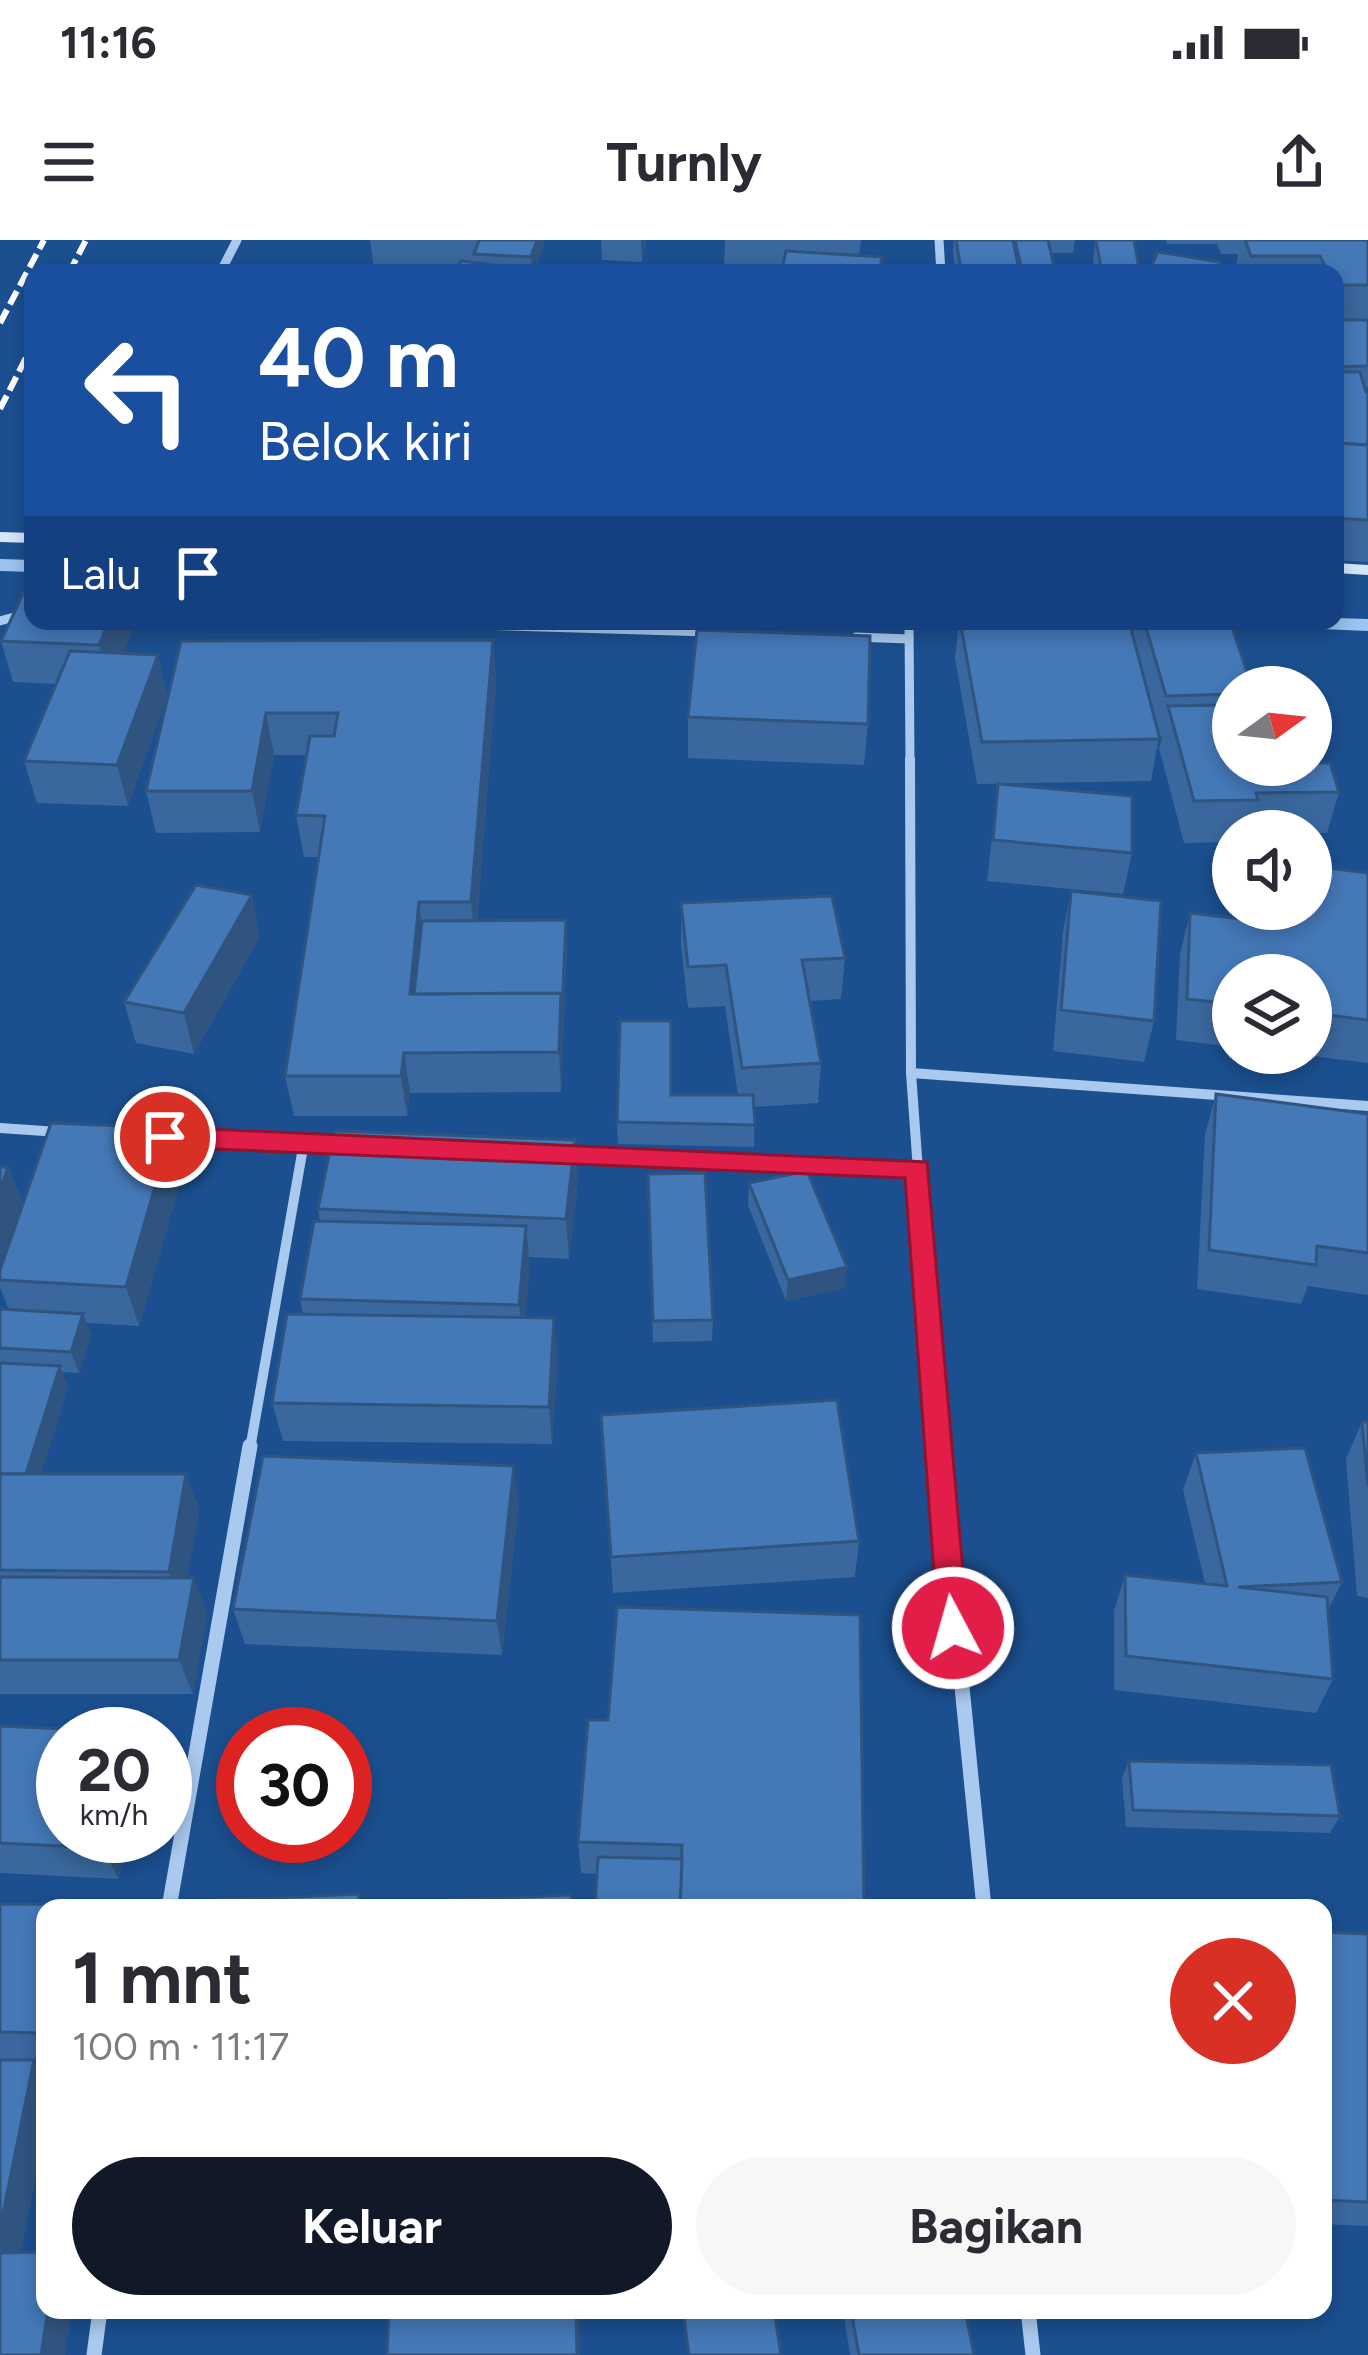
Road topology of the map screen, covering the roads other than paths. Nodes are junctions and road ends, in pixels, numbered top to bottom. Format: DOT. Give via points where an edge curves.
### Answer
graph roads {
  1 [pos="649,630"];
  2 [pos="909,630"];
  3 [pos="718,632"];
  4 [pos="837,636"];
  5 [pos="909,639"];
  6 [pos="911,1072"];
  7 [pos="1368,1106"];
  8 [pos="0,1128"];
  9 [pos="71,1132"];
  10 [pos="142,1136"];
  11 [pos="304,1142"];
  12 [pos="374,1145"];
  13 [pos="538,1152"];
  14 [pos="917,1169"];
  15 [pos="171,1899"];
  16 [pos="983,1899"];
  17 [pos="99,2319"];
  18 [pos="1029,2319"];
  19 [pos="94,2355"];
  20 [pos="1033,2355"];
  1 -- 3 [label="street"];
  2 -- 5 [label="street"];
  4 -- 5 [label="street"];
  5 -- 6 [label="street"];
  6 -- 7 [label="street"];
  6 -- 14 [label="street"];
  8 -- 9 [label="street"];
  10 -- 11 [label="street"];
  11 -- 12 [label="street"];
  11 -- 15 [label="street"];
  13 -- 14 [label="street"];
  14 -- 16 [label="street" via="948,1582"];
  17 -- 19 [label="street"];
  18 -- 20 [label="street"];
}
